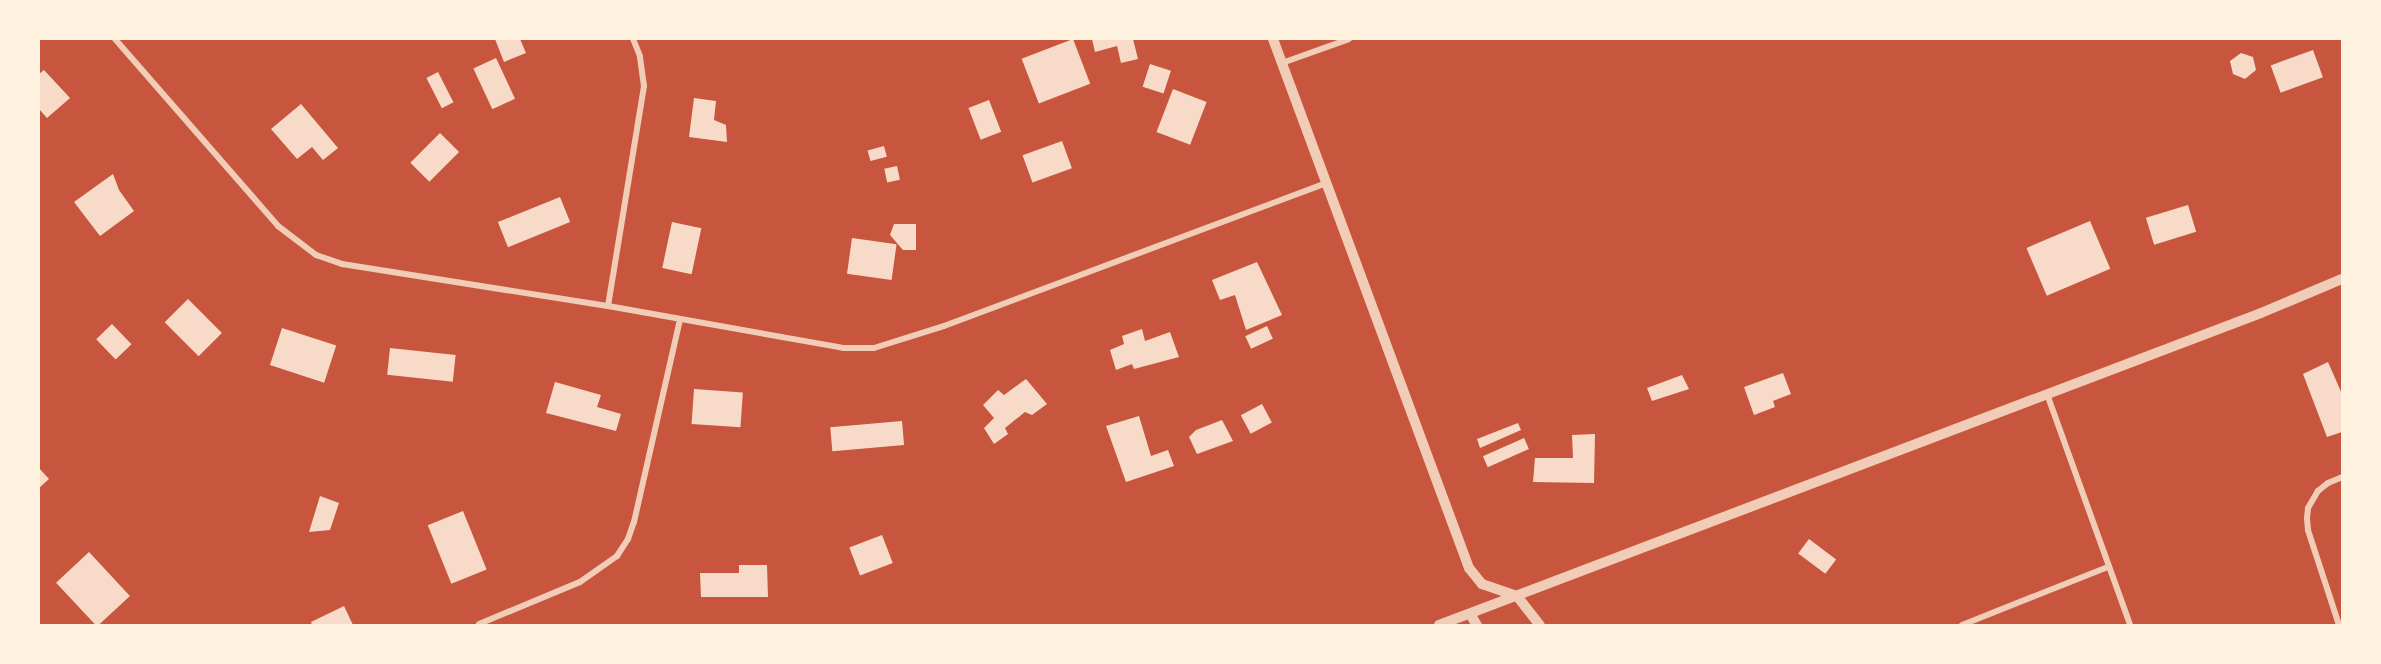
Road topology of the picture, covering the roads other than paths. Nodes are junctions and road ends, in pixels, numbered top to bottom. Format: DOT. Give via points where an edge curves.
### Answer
graph roads {
  1 [pos="115,39"];
  2 [pos="633,39"];
  3 [pos="1273,39"];
  4 [pos="1348,39"];
  5 [pos="1282,63"];
  6 [pos="1326,183"];
  7 [pos="2342,279"];
  8 [pos="608,306"];
  9 [pos="680,319"];
  10 [pos="2047,394"];
  11 [pos="2342,477"];
  12 [pos="2108,567"];
  13 [pos="1517,596"];
  14 [pos="1470,614"];
  15 [pos="479,624"];
  16 [pos="1439,625"];
  17 [pos="1477,625"];
  18 [pos="1540,625"];
  19 [pos="1962,625"];
  20 [pos="2130,625"];
  21 [pos="2339,625"];
  1 -- 8 [label="street" via="278,226 316,255 342,264"];
  2 -- 8 [label="street" via="644,86"];
  3 -- 5 [label="street"];
  4 -- 5 [label="street"];
  5 -- 6 [label="street"];
  6 -- 9 [label="street" via="956,322 874,348 843,348"];
  6 -- 13 [label="street" via="1469,568 1482,584"];
  7 -- 10 [label="street"];
  8 -- 9 [label="street"];
  9 -- 15 [label="street" via="634,522 617,556 580,582"];
  10 -- 12 [label="street"];
  10 -- 13 [label="street"];
  11 -- 21 [label="street" via="2318,491 2307,518"];
  12 -- 19 [label="street"];
  12 -- 20 [label="street"];
  13 -- 14 [label="street"];
  13 -- 18 [label="street"];
  14 -- 16 [label="street"];
  14 -- 17 [label="street"];
}
